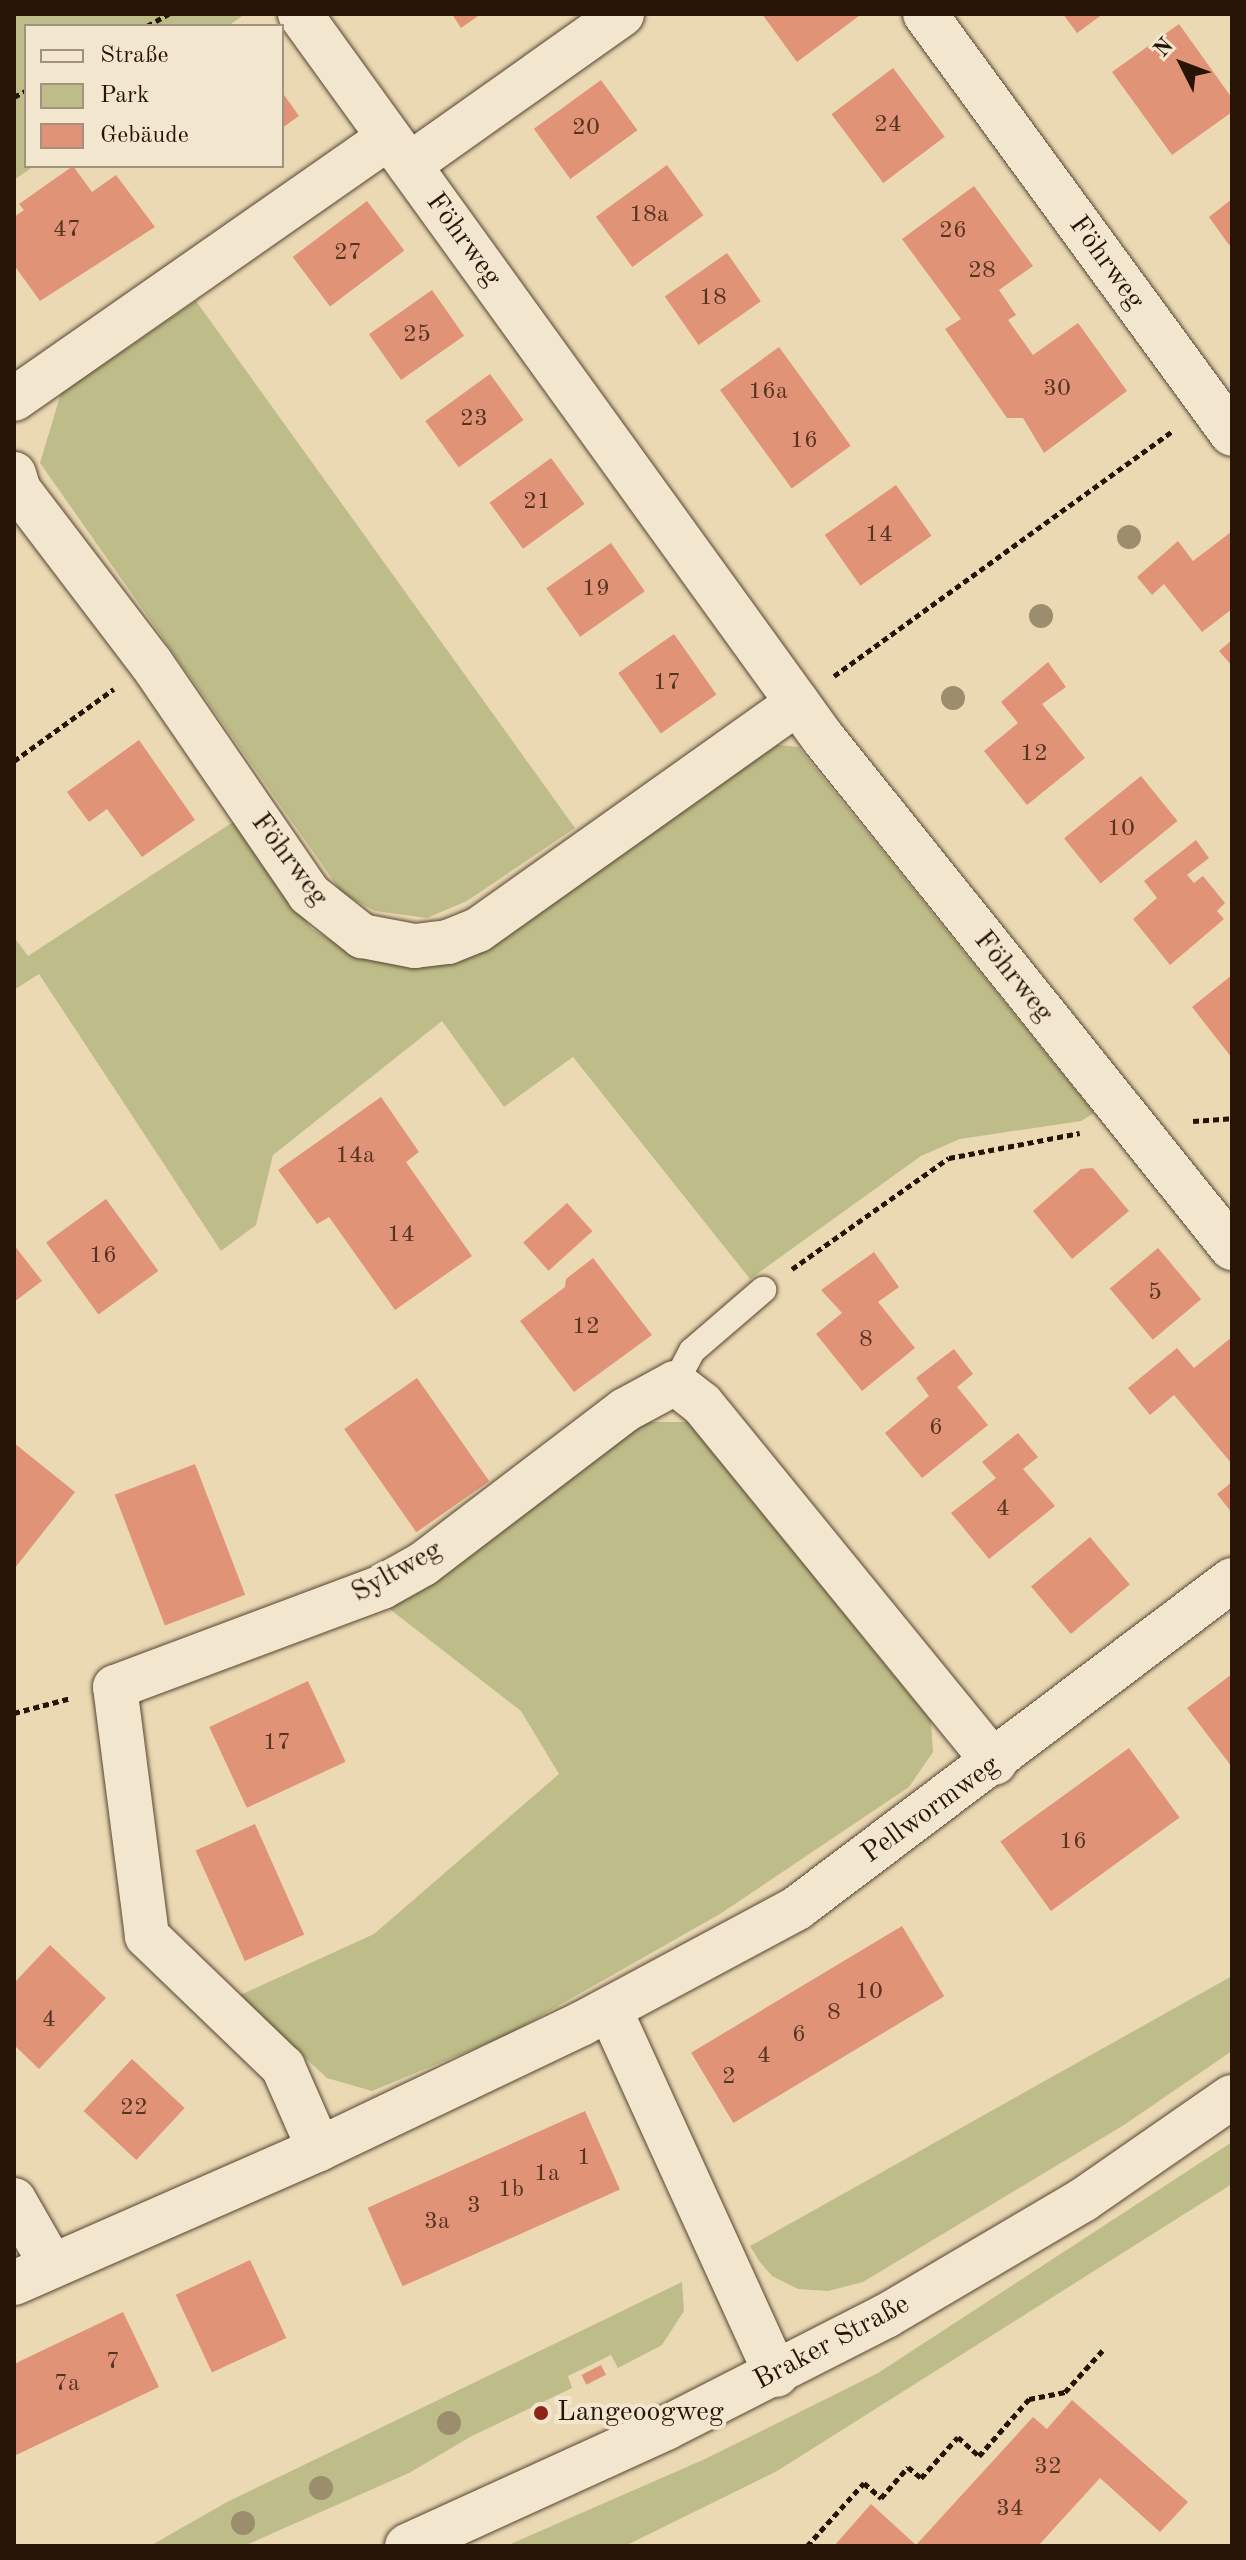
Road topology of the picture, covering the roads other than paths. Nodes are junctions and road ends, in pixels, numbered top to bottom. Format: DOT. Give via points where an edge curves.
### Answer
graph roads {
  1 [pos="300,14"];
  2 [pos="622,14"];
  3 [pos="925,14"];
  4 [pos="398,151"];
  5 [pos="14,399"];
  6 [pos="1220,419"];
  7 [pos="14,474"];
  8 [pos="798,703"];
  9 [pos="1232,1248"];
  10 [pos="763,1290"];
  11 [pos="675,1383"];
  12 [pos="1232,1580"];
  13 [pos="995,1763"];
  14 [pos="610,2010"];
  15 [pos="1232,2097"];
  16 [pos="319,2149"];
  17 [pos="14,2200"];
  18 [pos="33,2274"];
  19 [pos="776,2375"];
  20 [pos="407,2546"];
  1 -- 4 [label="street, Föhrweg"];
  2 -- 4 [label="street, Föhrweg"];
  3 -- 6 [label="street, Föhrweg"];
  4 -- 5 [label="street, Föhrweg"];
  4 -- 8 [label="street, Föhrweg"];
  7 -- 8 [label="street, Föhrweg" via="19,490 151,663 309,894 362,936 415,946 448,942 478,930"];
  8 -- 9 [label="street, Föhrweg"];
  10 -- 11 [label="lane" via="692,1351"];
  11 -- 13 [label="street" via="702,1404"];
  11 -- 16 [label="street, Syltweg" via="625,1410 423,1564 382,1587 115,1687 147,1936 283,2067"];
  12 -- 13 [label="street, Pellwormweg"];
  13 -- 14 [label="street, Pellwormweg" via="797,1908"];
  14 -- 16 [label="street"];
  14 -- 19 [label="street"];
  15 -- 19 [label="street, Braker Straße" via="1083,2200"];
  16 -- 18 [label="street"];
  17 -- 18 [label="street"];
  19 -- 20 [label="street, Braker Straße"];
}
